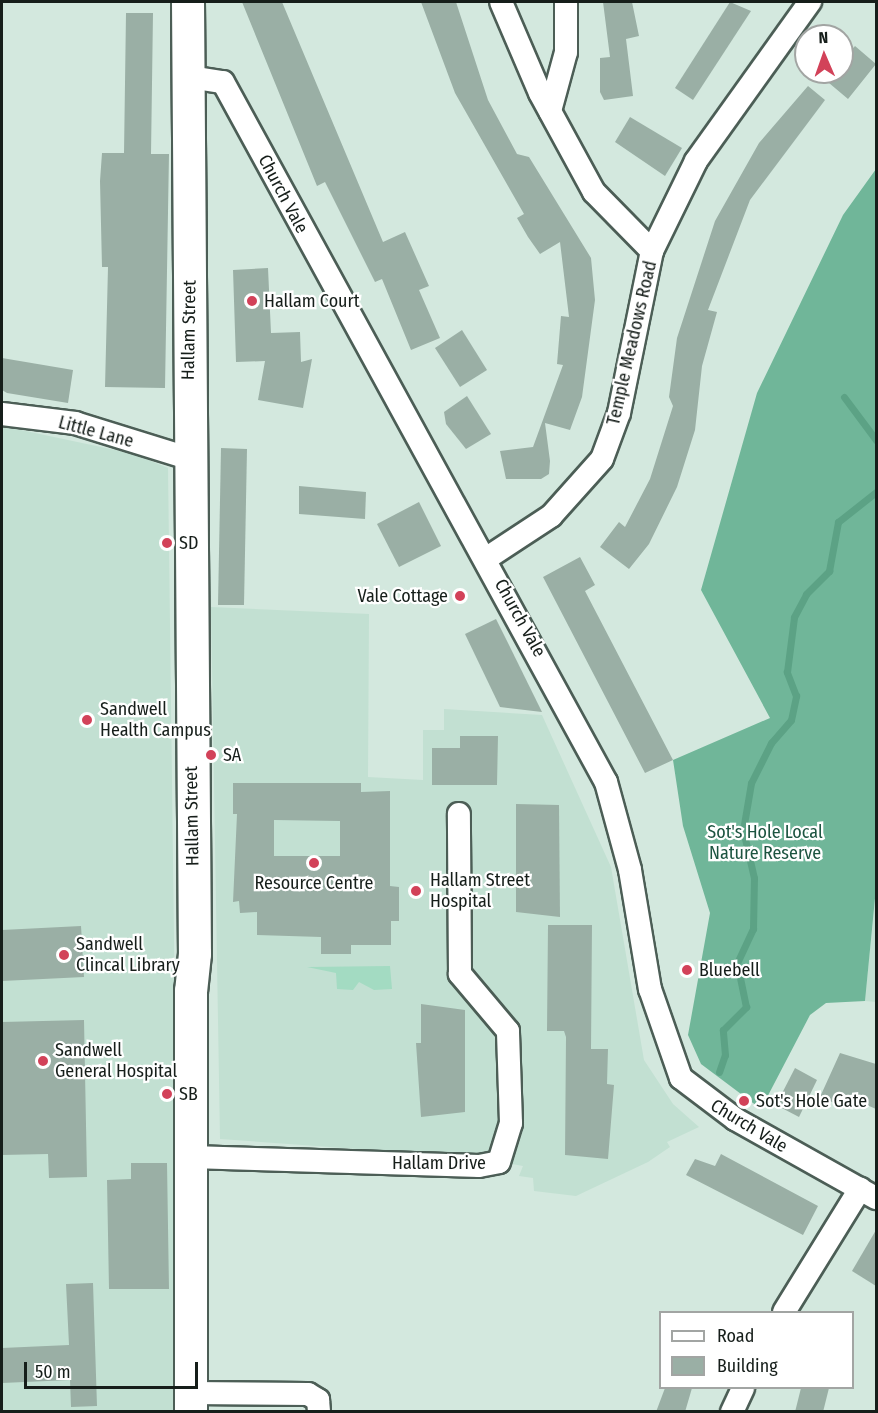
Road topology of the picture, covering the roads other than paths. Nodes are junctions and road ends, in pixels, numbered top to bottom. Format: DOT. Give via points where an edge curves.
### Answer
graph roads {
  1 [pos="188,2"];
  2 [pos="501,2"];
  3 [pos="566,2"];
  4 [pos="810,2"];
  5 [pos="190,77"];
  6 [pos="550,111"];
  7 [pos="652,251"];
  8 [pos="2,414"];
  9 [pos="188,458"];
  10 [pos="487,558"];
  11 [pos="459,814"];
  12 [pos="191,1157"];
  13 [pos="868,1194"];
  14 [pos="785,1311"];
  15 [pos="743,1389"];
  16 [pos="191,1402"];
  17 [pos="319,1412"];
  18 [pos="732,1412"];
  1 -- 5 [label="street"];
  2 -- 6 [label="street, Temple Meadows Road"];
  3 -- 6 [label="street" via="566,52"];
  4 -- 7 [label="street, Temple Meadows Road" via="696,161"];
  5 -- 9 [label="street, Hallam Street"];
  5 -- 10 [label="street, Church Vale" via="223,81"];
  6 -- 7 [label="street, Temple Meadows Road" via="594,192"];
  7 -- 10 [label="street, Temple Meadows Road" via="619,413 602,459 551,516"];
  8 -- 9 [label="street, Little Lane" via="75,423"];
  9 -- 12 [label="street, Hallam Street" via="195,954"];
  10 -- 13 [label="street, Church Vale" via="606,782 630,870 650,989 681,1078 735,1119"];
  11 -- 12 [label="street, Hallam Drive" via="460,974 508,1031 511,1123 500,1162 478,1166"];
  12 -- 16 [label="street, Hallam Street"];
  13 -- 14 [label="street"];
  15 -- 18 [label="street"];
  16 -- 17 [label="street" via="308,1394 318,1400"];
}
